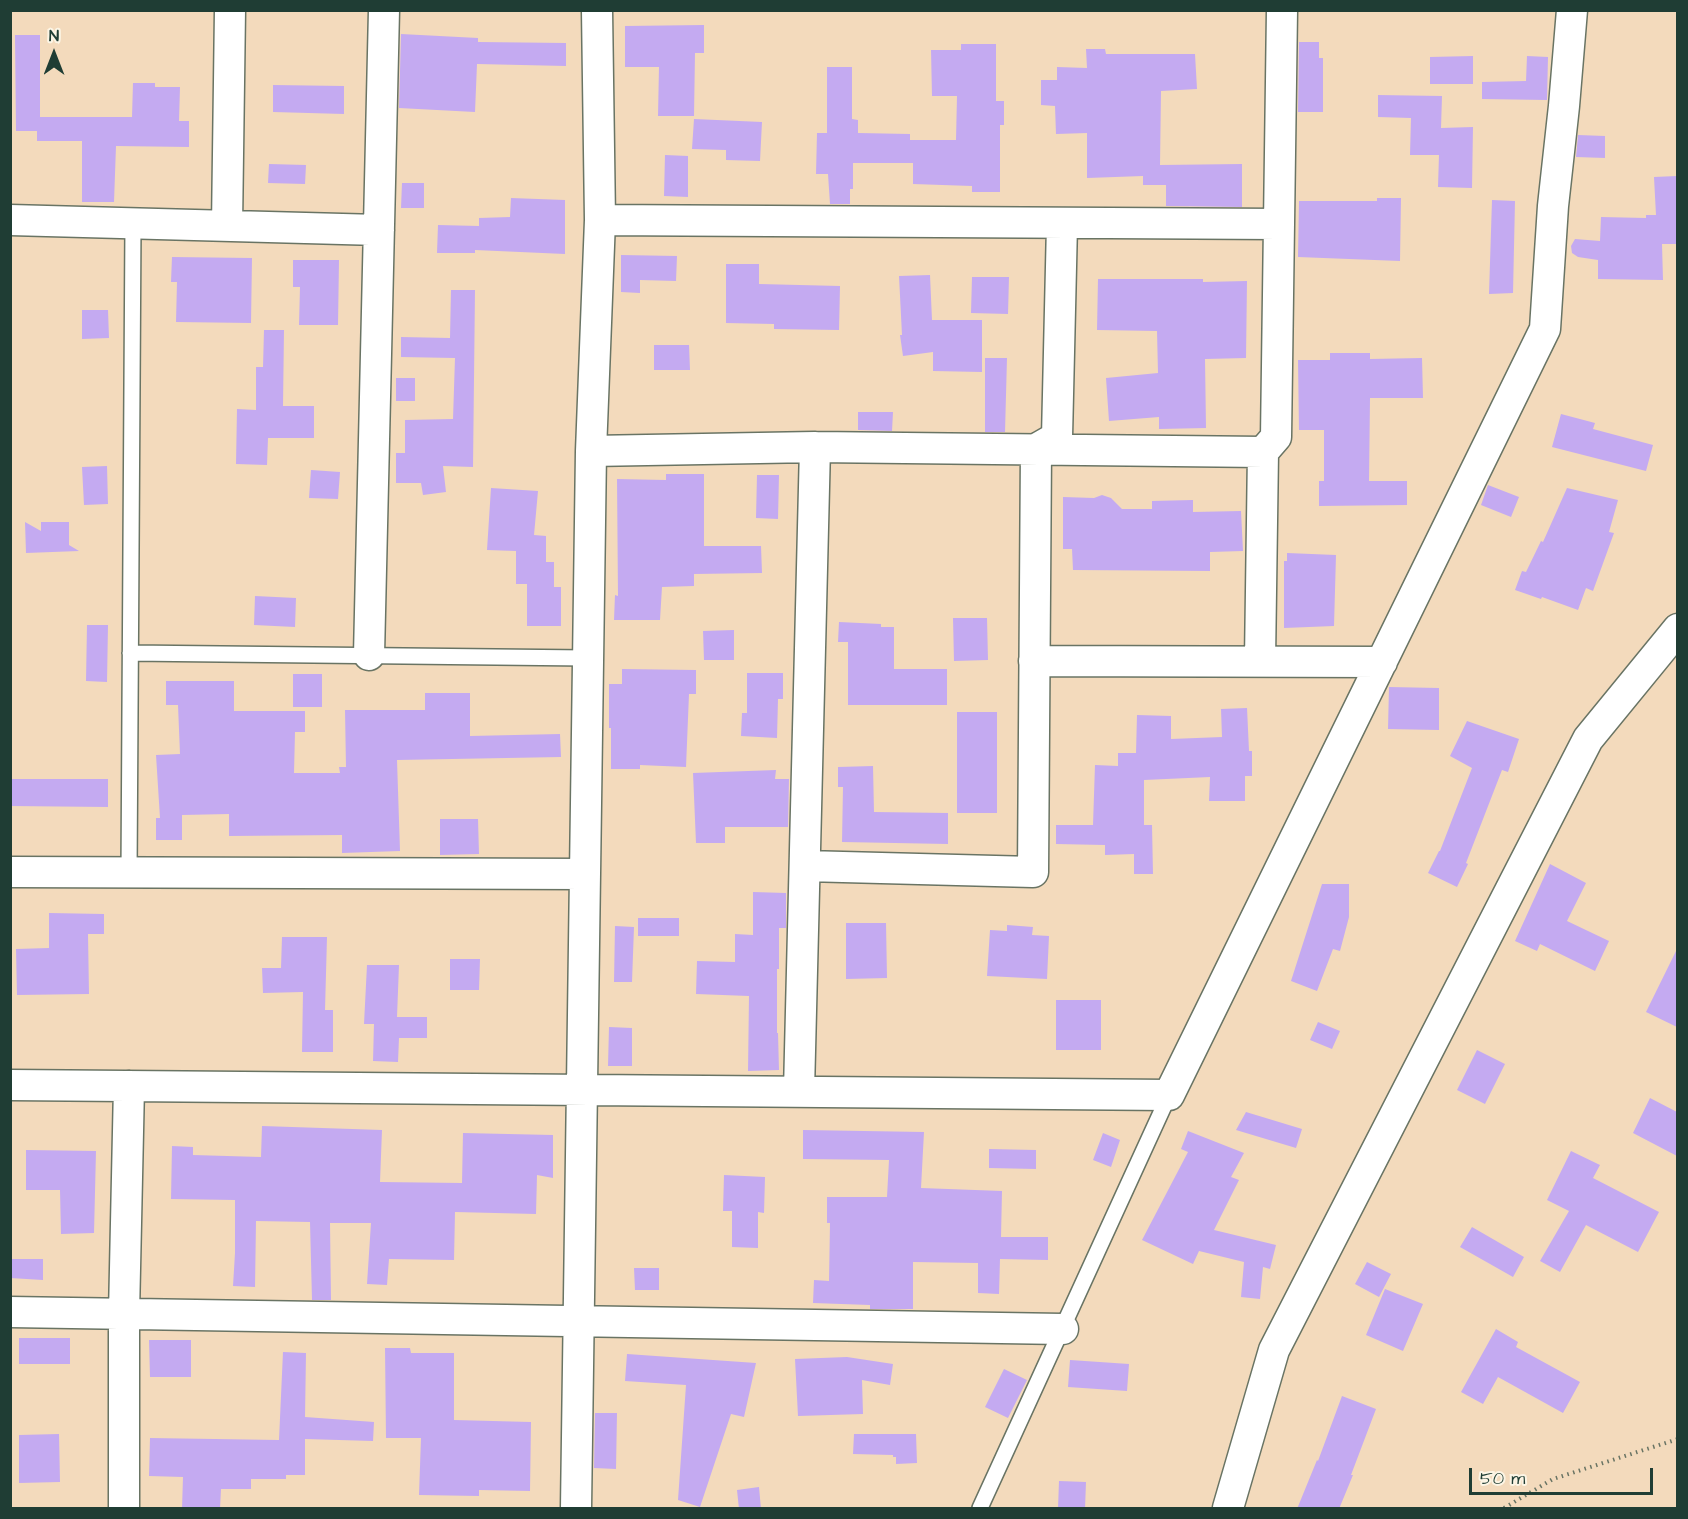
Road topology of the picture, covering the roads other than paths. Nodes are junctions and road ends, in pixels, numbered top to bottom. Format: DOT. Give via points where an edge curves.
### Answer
graph roads {
  1 [pos="230,10"];
  2 [pos="384,10"];
  3 [pos="597,10"];
  4 [pos="1282,10"];
  5 [pos="1572,10"];
  6 [pos="10,220"];
  7 [pos="600,220"];
  8 [pos="132,223"];
  9 [pos="1062,224"];
  10 [pos="1278,224"];
  11 [pos="227,226"];
  12 [pos="378,230"];
  13 [pos="815,447"];
  14 [pos="1036,449"];
  15 [pos="591,451"];
  16 [pos="1263,452"];
  17 [pos="1677,629"];
  18 [pos="130,653"];
  19 [pos="369,655"];
  20 [pos="587,658"];
  21 [pos="1260,660"];
  22 [pos="1034,661"];
  23 [pos="1382,662"];
  24 [pos="805,866"];
  25 [pos="10,872"];
  26 [pos="129,872"];
  27 [pos="584,874"];
  28 [pos="10,1084"];
  29 [pos="129,1086"];
  30 [pos="582,1089"];
  31 [pos="799,1091"];
  32 [pos="1169,1095"];
  33 [pos="10,1312"];
  34 [pos="124,1314"];
  35 [pos="579,1321"];
  36 [pos="1063,1329"];
  37 [pos="124,1509"];
  38 [pos="576,1509"];
  39 [pos="980,1509"];
  40 [pos="1228,1509"];
  1 -- 11 [label="street"];
  2 -- 12 [label="street"];
  3 -- 7 [label="street"];
  4 -- 10 [label="street"];
  5 -- 23 [label="street" via="1545,329"];
  6 -- 8 [label="street"];
  7 -- 9 [label="street"];
  7 -- 15 [label="street"];
  8 -- 11 [label="street"];
  8 -- 18 [label="lane"];
  9 -- 10 [label="street"];
  9 -- 14 [label="street" via="1057,437"];
  10 -- 16 [label="street" via="1276,437"];
  11 -- 12 [label="street"];
  12 -- 19 [label="street"];
  13 -- 14 [label="street"];
  13 -- 15 [label="street"];
  13 -- 24 [label="street"];
  14 -- 16 [label="street"];
  14 -- 22 [label="street"];
  15 -- 20 [label="street"];
  16 -- 21 [label="street"];
  17 -- 40 [label="street" via="1588,739 1274,1350"];
  18 -- 19 [label="lane"];
  18 -- 26 [label="lane"];
  19 -- 20 [label="lane"];
  20 -- 27 [label="street"];
  21 -- 22 [label="street"];
  21 -- 23 [label="street"];
  22 -- 24 [label="street" via="1033,872"];
  23 -- 32 [label="street"];
  24 -- 31 [label="street"];
  25 -- 26 [label="street"];
  26 -- 27 [label="street"];
  27 -- 30 [label="street"];
  28 -- 29 [label="street"];
  29 -- 30 [label="street"];
  29 -- 34 [label="street"];
  30 -- 31 [label="street"];
  30 -- 35 [label="street"];
  31 -- 32 [label="street"];
  32 -- 36 [label="lane"];
  33 -- 34 [label="street"];
  34 -- 35 [label="street"];
  34 -- 37 [label="street"];
  35 -- 36 [label="street"];
  35 -- 38 [label="street"];
  36 -- 39 [label="lane"];
}
